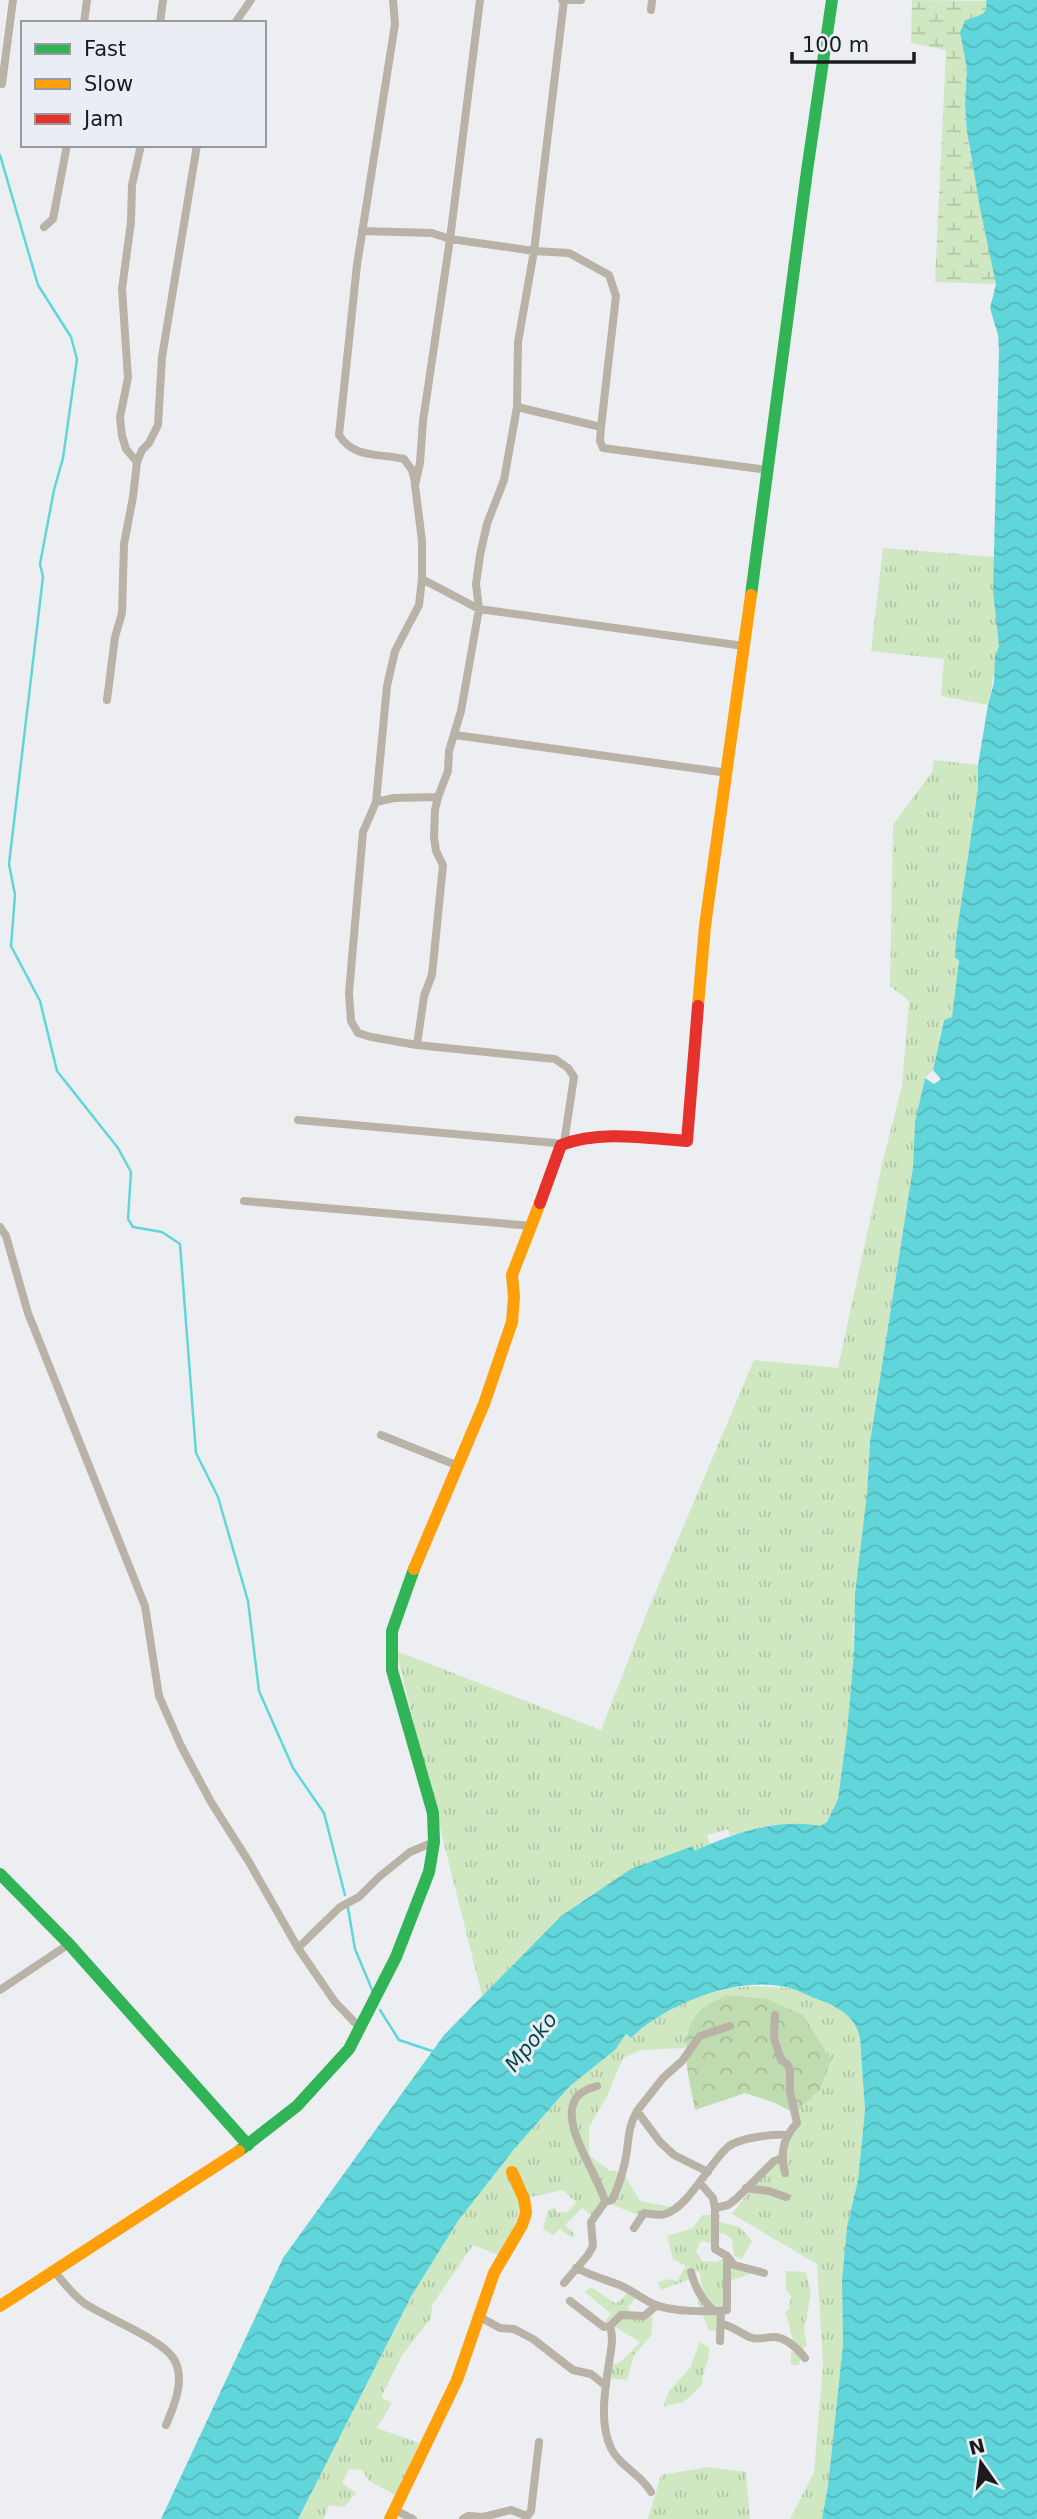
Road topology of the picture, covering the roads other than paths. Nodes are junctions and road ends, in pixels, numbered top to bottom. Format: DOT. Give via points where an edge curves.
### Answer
graph roads {
  1 [pos="13,0"];
  2 [pos="87,0"];
  3 [pos="163,0"];
  4 [pos="251,0"];
  5 [pos="393,0"];
  6 [pos="480,0"];
  7 [pos="563,0"];
  8 [pos="582,0"];
  9 [pos="832,0"];
  10 [pos="84,21"];
  11 [pos="160,21"];
  12 [pos="236,21"];
  13 [pos="2,84"];
  14 [pos="67,147"];
  15 [pos="141,147"];
  16 [pos="197,147"];
  17 [pos="44,227"];
  18 [pos="362,231"];
  19 [pos="450,239"];
  20 [pos="534,251"];
  21 [pos="517,407"];
  22 [pos="601,427"];
  23 [pos="137,462"];
  24 [pos="768,470"];
  25 [pos="415,485"];
  26 [pos="422,579"];
  27 [pos="479,609"];
  28 [pos="744,646"];
  29 [pos="107,700"];
  30 [pos="455,735"];
  31 [pos="728,773"];
  32 [pos="438,797"];
  33 [pos="376,802"];
  34 [pos="417,1045"];
  35 [pos="298,1120"];
  36 [pos="562,1144"];
  37 [pos="244,1201"];
  38 [pos="533,1226"];
  39 [pos="0,1227"];
  40 [pos="381,1435"];
  41 [pos="456,1465"];
  42 [pos="434,1842"];
  43 [pos="2,1881"];
  44 [pos="69,1944"];
  45 [pos="298,1948"];
  46 [pos="0,1990"];
  47 [pos="775,2015"];
  48 [pos="730,2026"];
  49 [pos="360,2029"];
  50 [pos="597,2086"];
  51 [pos="636,2111"];
  52 [pos="786,2135"];
  53 [pos="248,2145"];
  54 [pos="781,2159"];
  55 [pos="512,2172"];
  56 [pos="708,2172"];
  57 [pos="785,2173"];
  58 [pos="700,2183"];
  59 [pos="746,2188"];
  60 [pos="786,2197"];
  61 [pos="605,2202"];
  62 [pos="715,2208"];
  63 [pos="634,2228"];
  64 [pos="726,2256"];
  65 [pos="576,2268"];
  66 [pos="54,2271"];
  67 [pos="691,2272"];
  68 [pos="764,2273"];
  69 [pos="564,2283"];
  70 [pos="570,2301"];
  71 [pos="0,2306"];
  72 [pos="656,2306"];
  73 [pos="717,2310"];
  74 [pos="478,2316"];
  75 [pos="722,2324"];
  76 [pos="610,2326"];
  77 [pos="720,2341"];
  78 [pos="805,2358"];
  79 [pos="606,2386"];
  80 [pos="166,2425"];
  81 [pos="540,2442"];
  82 [pos="651,2491"];
  83 [pos="393,2514"];
  84 [pos="526,2517"];
  85 [pos="413,2519"];
  86 [pos="463,2519"];
  1 -- 13 [label="street"];
  2 -- 10 [label="street"];
  3 -- 11 [label="street"];
  4 -- 12 [label="street"];
  5 -- 18 [label="street" via="395,24"];
  6 -- 19 [label="street"];
  7 -- 8 [label="street"];
  7 -- 20 [label="street"];
  9 -- 24 [label="street"];
  14 -- 17 [label="street" via="53,219"];
  15 -- 23 [label="street" via="132,185 122,289 128,377 120,416 126,450"];
  16 -- 23 [label="street" via="162,357 158,425"];
  18 -- 19 [label="street" via="432,233"];
  18 -- 25 [label="street" via="339,435 361,453 404,459"];
  19 -- 20 [label="street"];
  19 -- 25 [label="street"];
  20 -- 21 [label="street" via="518,342"];
  20 -- 22 [label="street" via="569,253 609,275 616,296"];
  21 -- 22 [label="street"];
  21 -- 27 [label="street" via="504,480 480,555"];
  22 -- 24 [label="street" via="603,448 614,451"];
  23 -- 29 [label="street" via="124,544 122,613"];
  24 -- 28 [label="street"];
  25 -- 26 [label="street"];
  26 -- 27 [label="street"];
  26 -- 33 [label="street" via="419,605 395,651 387,686"];
  27 -- 28 [label="street"];
  27 -- 30 [label="street"];
  28 -- 31 [label="street"];
  30 -- 31 [label="street"];
  30 -- 32 [label="street"];
  31 -- 36 [label="street" via="705,926 687,1141 600,1138"];
  32 -- 33 [label="street"];
  32 -- 34 [label="street" via="434,837 443,865 432,975"];
  33 -- 34 [label="street" via="363,832 349,993 351,1021 358,1032"];
  34 -- 36 [label="street" via="555,1059 574,1077"];
  35 -- 36 [label="street"];
  36 -- 38 [label="street"];
  37 -- 38 [label="street"];
  38 -- 41 [label="street" via="512,1275 512,1322 484,1404"];
  39 -- 45 [label="street" via="27,1312 145,1606 159,1696 211,1802"];
  40 -- 41 [label="street"];
  41 -- 42 [label="street" via="409,1583 390,1645 433,1813"];
  42 -- 45 [label="street" via="410,1852 359,1897 340,1907"];
  42 -- 49 [label="street" via="429,1872 396,1957"];
  43 -- 44 [label="street"];
  44 -- 46 [label="street"];
  44 -- 53 [label="street"];
  45 -- 49 [label="street"];
  47 -- 52 [label="street" via="774,2038 780,2060 790,2070 797,2123"];
  48 -- 51 [label="street" via="700,2036"];
  49 -- 53 [label="street" via="315,2089"];
  50 -- 61 [label="street" via="578,2096 572,2119"];
  51 -- 56 [label="street" via="674,2155"];
  51 -- 61 [label="street" via="620,2185 612,2200"];
  52 -- 54 [label="street"];
  52 -- 56 [label="street" via="728,2146"];
  53 -- 66 [label="street"];
  54 -- 57 [label="street"];
  54 -- 59 [label="street"];
  55 -- 74 [label="street" via="526,2213 494,2273"];
  56 -- 58 [label="street"];
  58 -- 62 [label="street"];
  58 -- 63 [label="street" via="665,2215 644,2213"];
  59 -- 60 [label="street"];
  59 -- 62 [label="street" via="728,2205"];
  61 -- 65 [label="street" via="591,2222 593,2246"];
  62 -- 64 [label="street" via="715,2249"];
  64 -- 68 [label="street" via="734,2265"];
  64 -- 73 [label="street" via="727,2310"];
  65 -- 69 [label="street"];
  65 -- 72 [label="street" via="618,2284"];
  66 -- 71 [label="street"];
  66 -- 80 [label="street" via="83,2302 154,2340 175,2361 176,2399"];
  67 -- 73 [label="street" via="705,2303"];
  70 -- 76 [label="street" via="604,2327"];
  72 -- 73 [label="street"];
  72 -- 76 [label="street" via="644,2316 621,2315"];
  73 -- 75 [label="street"];
  74 -- 79 [label="street" via="533,2339 573,2370 590,2374"];
  74 -- 83 [label="street" via="457,2380"];
  75 -- 77 [label="street"];
  75 -- 78 [label="street" via="756,2339 788,2341"];
  76 -- 79 [label="street" via="614,2338"];
  79 -- 82 [label="street" via="610,2448"];
  81 -- 84 [label="street" via="531,2511"];
  83 -- 85 [label="street"];
  84 -- 86 [label="street" via="511,2510"];
}
